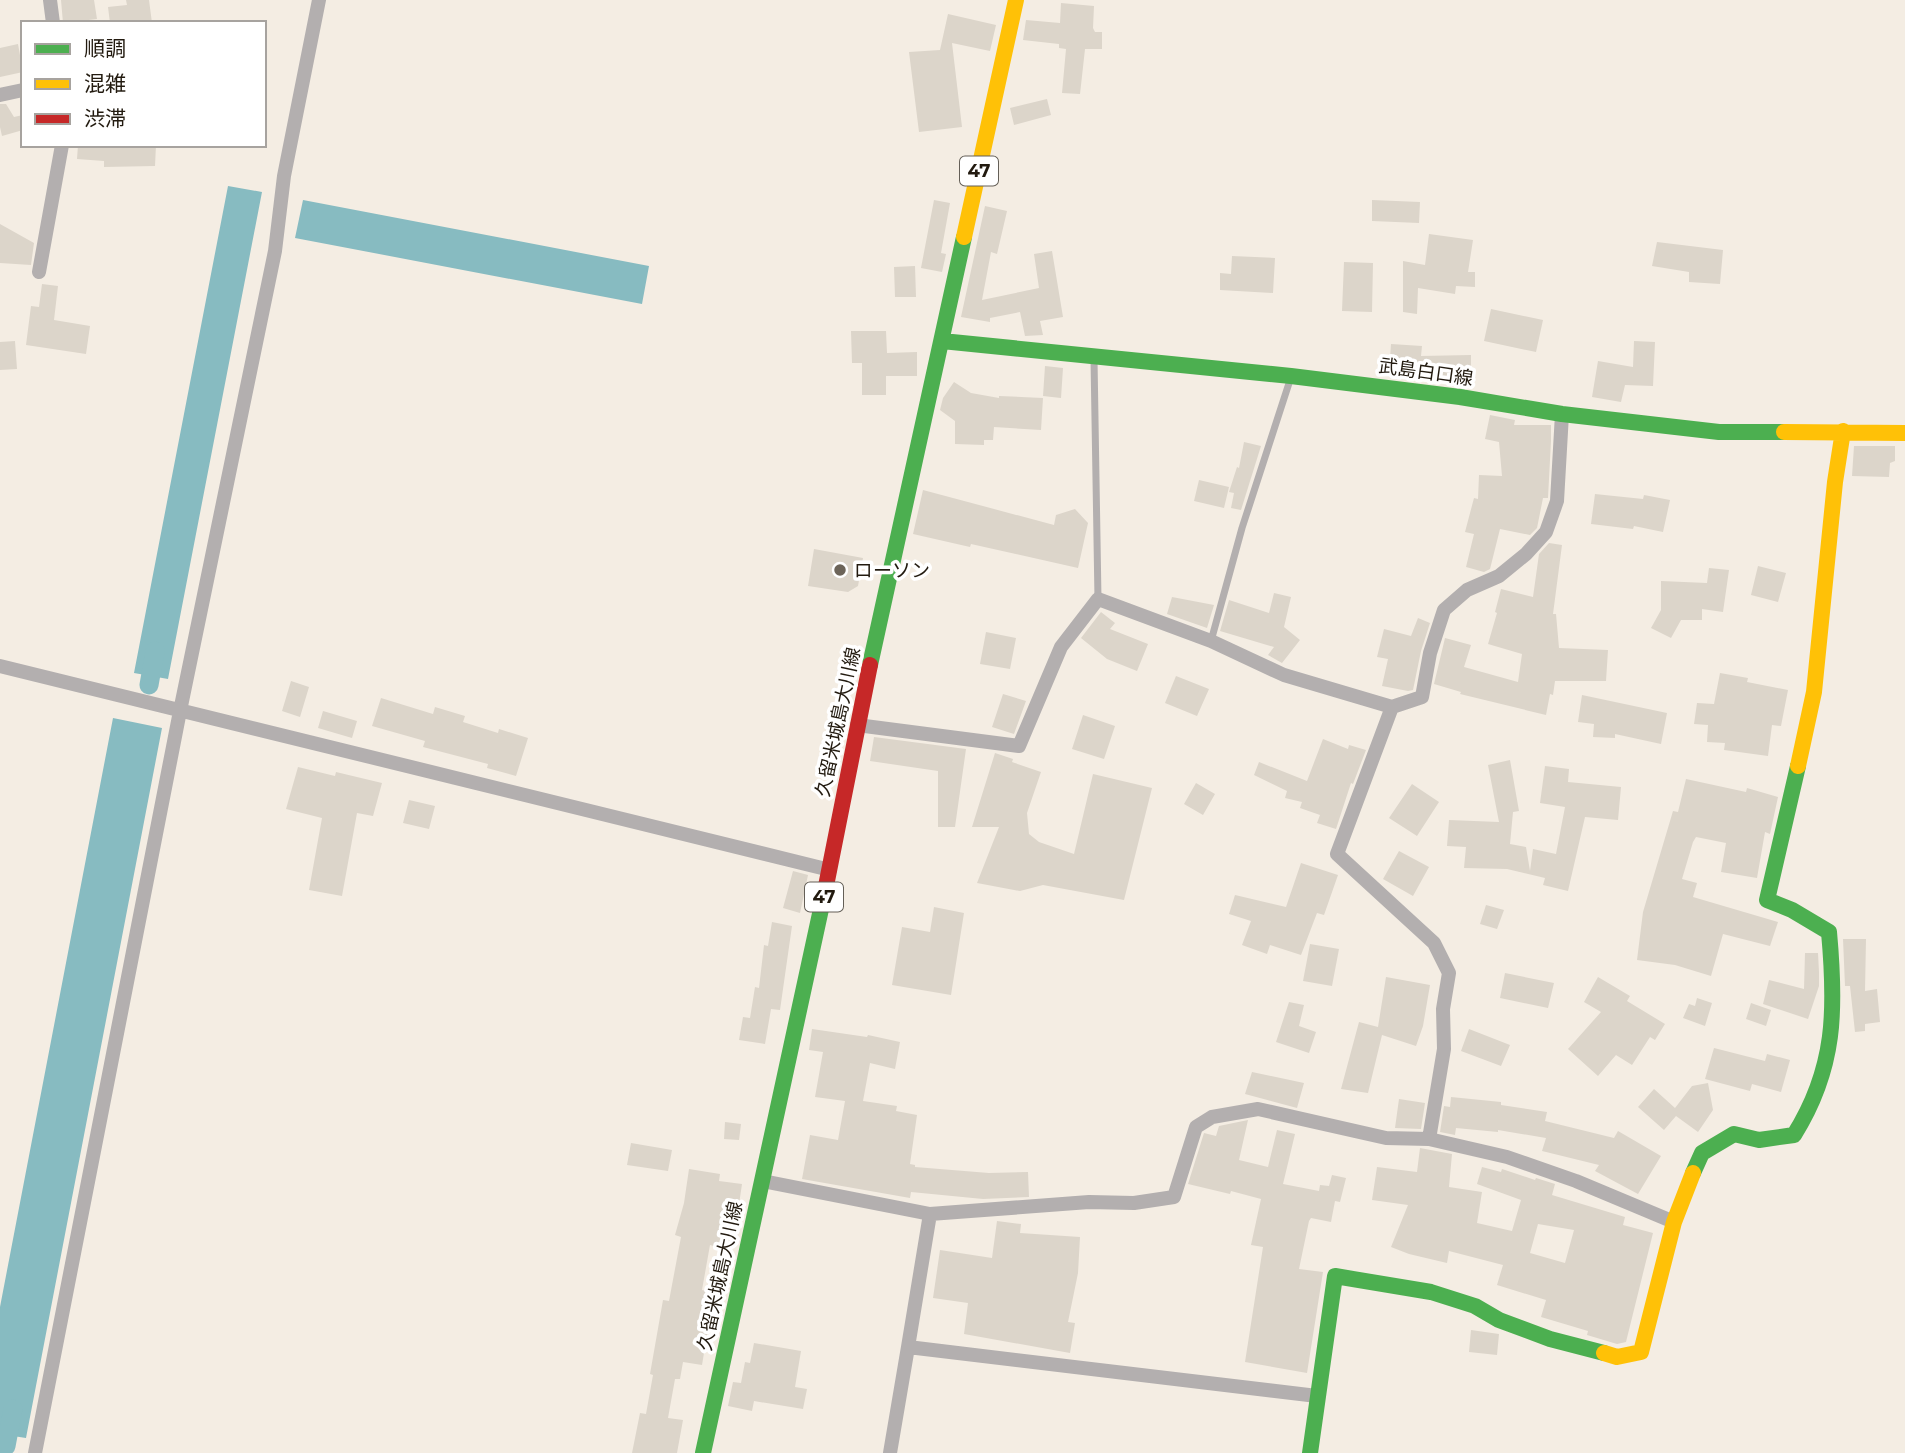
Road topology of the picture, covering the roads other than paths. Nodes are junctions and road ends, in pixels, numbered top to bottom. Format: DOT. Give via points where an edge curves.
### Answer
graph roads {
  1 [pos="50,0"];
  2 [pos="319,0"];
  3 [pos="1016,0"];
  4 [pos="53,21"];
  5 [pos="21,90"];
  6 [pos="0,95"];
  7 [pos="62,147"];
  8 [pos="39,272"];
  9 [pos="942,341"];
  10 [pos="1094,355"];
  11 [pos="1291,376"];
  12 [pos="1562,414"];
  13 [pos="1843,431"];
  14 [pos="1905,433"];
  15 [pos="1098,599"];
  16 [pos="1211,641"];
  17 [pos="0,666"];
  18 [pos="1392,707"];
  19 [pos="180,711"];
  20 [pos="858,724"];
  21 [pos="830,870"];
  22 [pos="1429,1139"];
  23 [pos="763,1181"];
  24 [pos="930,1214"];
  25 [pos="1674,1222"];
  26 [pos="908,1347"];
  27 [pos="1317,1396"];
  28 [pos="35,1453"];
  29 [pos="703,1453"];
  30 [pos="890,1453"];
  31 [pos="1310,1453"];
  1 -- 4 [label="street"];
  2 -- 19 [label="street" via="284,176 275,251"];
  3 -- 9 [label="main road, 久留米城島大川線 / 47"];
  5 -- 6 [label="street"];
  7 -- 8 [label="street"];
  9 -- 10 [label="main road, 武島白口線"];
  9 -- 20 [label="main road, 久留米城島大川線 / 47"];
  10 -- 11 [label="main road, 武島白口線"];
  10 -- 15 [label="lane"];
  11 -- 12 [label="main road, 武島白口線"];
  11 -- 16 [label="lane"];
  12 -- 13 [label="main road, 武島白口線" via="1719,432"];
  12 -- 18 [label="street" via="1557,502 1546,532 1499,576 1467,590 1444,610 1422,697"];
  13 -- 14 [label="main road, 武島白口線"];
  13 -- 25 [label="main road" via="1814,691 1767,900 1829,932 1833,971 1826,1063 1817,1095 1794,1135 1759,1140 1734,1134 1702,1153"];
  15 -- 16 [label="street"];
  15 -- 20 [label="street" via="1061,647 1019,746"];
  16 -- 18 [label="street" via="1284,675"];
  17 -- 19 [label="street"];
  18 -- 22 [label="street" via="1337,854 1434,943 1449,973 1443,1009 1444,1049"];
  19 -- 21 [label="street"];
  19 -- 28 [label="street"];
  20 -- 21 [label="main road, 久留米城島大川線 / 47"];
  21 -- 23 [label="main road, 久留米城島大川線 / 47"];
  22 -- 24 [label="street" via="1386,1138 1258,1109 1212,1117 1196,1127 1174,1197"];
  22 -- 25 [label="street" via="1507,1157"];
  23 -- 24 [label="street"];
  23 -- 29 [label="main road, 久留米城島大川線 / 47"];
  24 -- 26 [label="street"];
  25 -- 27 [label="main road" via="1641,1352 1617,1357 1550,1339 1431,1292 1335,1276"];
  26 -- 27 [label="street"];
  26 -- 30 [label="street"];
  27 -- 31 [label="main road"];
}
